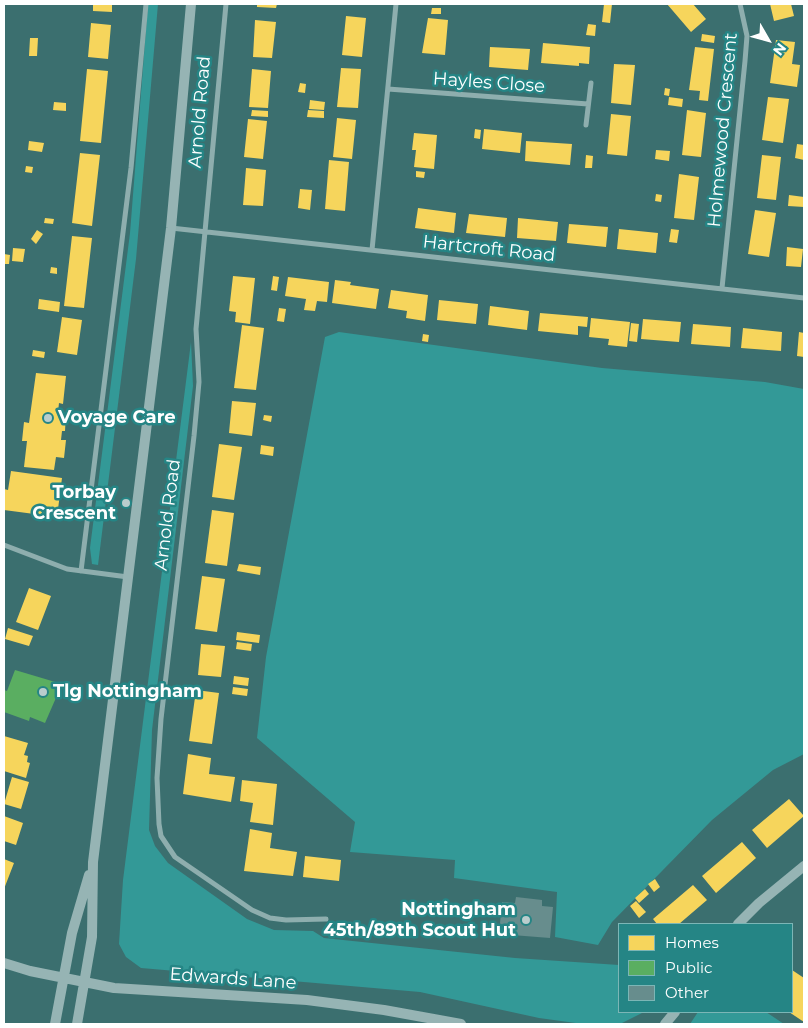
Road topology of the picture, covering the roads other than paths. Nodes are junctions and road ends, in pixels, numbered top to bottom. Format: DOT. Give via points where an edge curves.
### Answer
graph roads {
  1 [pos="146,4"];
  2 [pos="191,4"];
  3 [pos="226,4"];
  4 [pos="396,4"];
  5 [pos="740,4"];
  6 [pos="591,83"];
  7 [pos="388,89"];
  8 [pos="588,104"];
  9 [pos="586,125"];
  10 [pos="171,228"];
  11 [pos="205,232"];
  12 [pos="372,250"];
  13 [pos="722,288"];
  14 [pos="804,298"];
  15 [pos="4,545"];
  16 [pos="81,571"];
  17 [pos="128,577"];
  18 [pos="92,862"];
  19 [pos="804,866"];
  20 [pos="326,919"];
  21 [pos="739,923"];
  22 [pos="4,963"];
  23 [pos="63,978"];
  24 [pos="84,982"];
  25 [pos="674,1013"];
  26 [pos="54,1024"];
  27 [pos="77,1024"];
  28 [pos="461,1024"];
  29 [pos="665,1024"];
  1 -- 16 [label="street" via="131,168"];
  2 -- 10 [label="main road, Arnold Road"];
  3 -- 11 [label="street, Arnold Road"];
  4 -- 7 [label="street"];
  5 -- 13 [label="street, Holmewood Crescent" via="746,36 745,61"];
  6 -- 8 [label="street"];
  7 -- 8 [label="street, Hayles Close"];
  7 -- 12 [label="street"];
  8 -- 9 [label="street"];
  10 -- 11 [label="street, Hartcroft Road"];
  10 -- 17 [label="main road, Arnold Road"];
  11 -- 12 [label="street, Hartcroft Road"];
  11 -- 20 [label="street, Arnold Road" via="196,329 199,382 161,719 157,778 159,824 162,836 176,857 252,910 270,918 286,920"];
  12 -- 13 [label="street, Hartcroft Road"];
  13 -- 14 [label="street, Hartcroft Road"];
  15 -- 16 [label="street" via="67,569"];
  16 -- 17 [label="street"];
  17 -- 18 [label="main road, Arnold Road"];
  18 -- 23 [label="main road, Arnold Road"];
  18 -- 24 [label="main road, Arnold Road" via="92,937"];
  19 -- 21 [label="main road"];
  22 -- 23 [label="main road, Edwards Lane"];
  23 -- 24 [label="main road, Edwards Lane"];
  23 -- 26 [label="main road, Arnold Road"];
  24 -- 27 [label="main road, Arnold Road"];
  24 -- 28 [label="main road, Edwards Lane" via="114,988 307,1000"];
  25 -- 29 [label="main road"];
}
